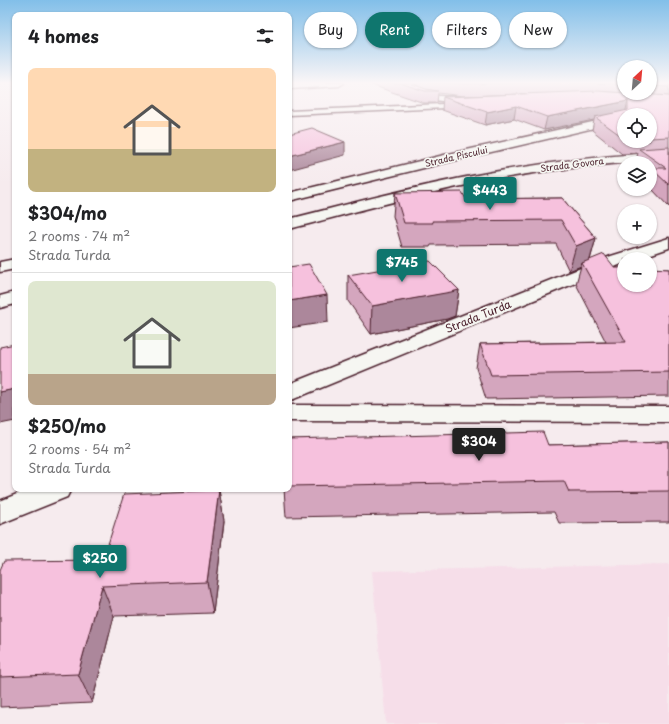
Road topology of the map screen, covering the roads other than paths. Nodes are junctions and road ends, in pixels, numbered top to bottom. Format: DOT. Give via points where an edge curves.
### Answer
graph roads {
  1 [pos="617,120"];
  2 [pos="669,156"];
  3 [pos="292,196"];
  4 [pos="292,223"];
  5 [pos="669,243"];
  6 [pos="12,265"];
  7 [pos="0,267"];
  8 [pos="12,299"];
  9 [pos="0,302"];
  10 [pos="292,392"];
  11 [pos="292,413"];
  12 [pos="669,414"];
  13 [pos="50,492"];
  14 [pos="0,513"];
  1 -- 3 [label="street, Strada Piscului"];
  2 -- 4 [label="street, Strada Govora" via="608,159 507,172 422,190"];
  5 -- 10 [label="street, Strada Turda" via="617,260"];
  6 -- 7 [label="street"];
  8 -- 9 [label="street"];
  11 -- 12 [label="street"];
  13 -- 14 [label="street"];
}
